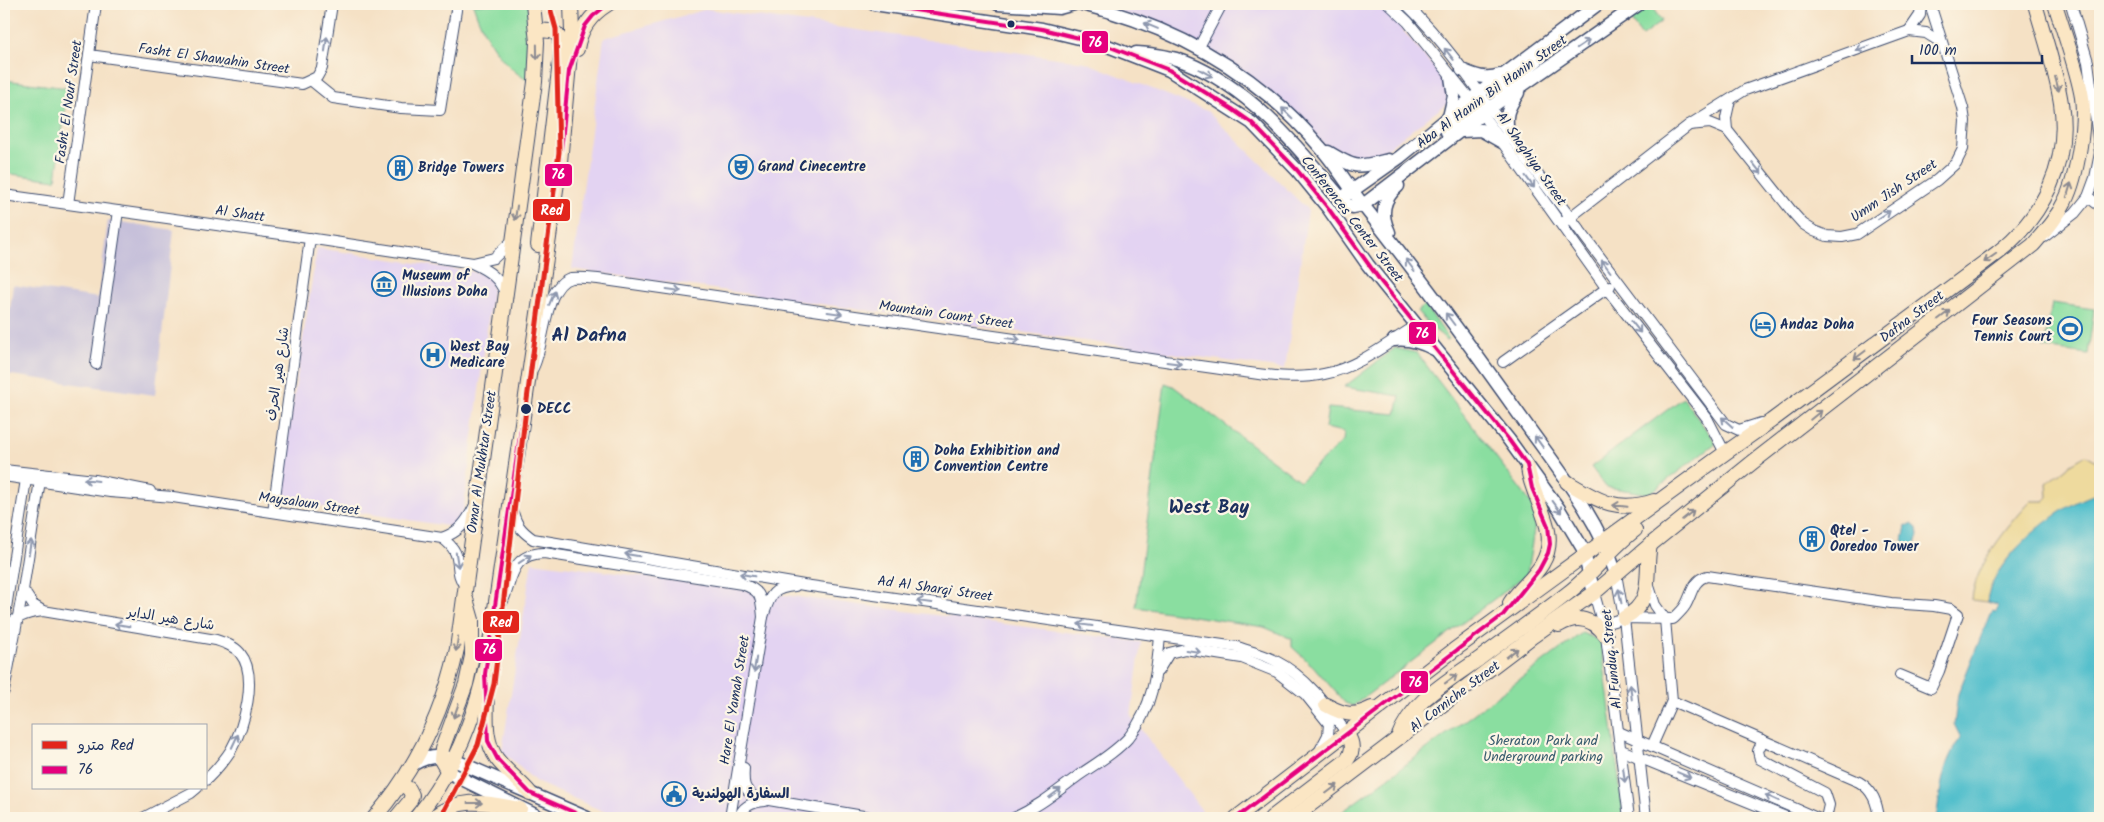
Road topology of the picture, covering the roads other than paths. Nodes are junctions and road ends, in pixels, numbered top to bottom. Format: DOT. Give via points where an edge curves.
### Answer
graph roads {
  1 [pos="96,4"];
  2 [pos="332,4"];
  3 [pos="456,4"];
  4 [pos="533,4"];
  5 [pos="571,4"];
  6 [pos="608,4"];
  7 [pos="881,4"];
  8 [pos="998,4"];
  9 [pos="1074,4"];
  10 [pos="1082,4"];
  11 [pos="1222,4"];
  12 [pos="1389,4"];
  13 [pos="1406,4"];
  14 [pos="1598,4"];
  15 [pos="1639,4"];
  16 [pos="1922,4"];
  17 [pos="1930,4"];
  18 [pos="2035,4"];
  19 [pos="2055,4"];
  20 [pos="2071,4"];
  21 [pos="536,30"];
  22 [pos="1909,31"];
  23 [pos="1548,42"];
  24 [pos="1942,42"];
  25 [pos="1199,47"];
  26 [pos="1126,52"];
  27 [pos="89,55"];
  28 [pos="569,71"];
  29 [pos="1505,73"];
  30 [pos="1456,74"];
  31 [pos="312,81"];
  32 [pos="1521,86"];
  33 [pos="2080,88"];
  34 [pos="1730,100"];
  35 [pos="1481,104"];
  36 [pos="2093,107"];
  37 [pos="1449,117"];
  38 [pos="1689,125"];
  39 [pos="1727,130"];
  40 [pos="1460,131"];
  41 [pos="1505,138"];
  42 [pos="1321,148"];
  43 [pos="1429,155"];
  44 [pos="1400,157"];
  45 [pos="1406,173"];
  46 [pos="1347,194"];
  47 [pos="4,195"];
  48 [pos="2088,197"];
  49 [pos="68,204"];
  50 [pos="1363,205"];
  51 [pos="2100,206"];
  52 [pos="1328,208"];
  53 [pos="118,211"];
  54 [pos="1570,218"];
  55 [pos="1560,224"];
  56 [pos="310,238"];
  57 [pos="512,241"];
  58 [pos="1394,245"];
  59 [pos="2033,245"];
  60 [pos="473,263"];
  61 [pos="1617,281"];
  62 [pos="542,283"];
  63 [pos="1606,289"];
  64 [pos="505,293"];
  65 [pos="1417,325"];
  66 [pos="1394,340"];
  67 [pos="1437,351"];
  68 [pos="1503,362"];
  69 [pos="96,364"];
  70 [pos="528,378"];
  71 [pos="1772,421"];
  72 [pos="1725,452"];
  73 [pos="1528,468"];
  74 [pos="5,474"];
  75 [pos="26,476"];
  76 [pos="41,478"];
  77 [pos="1566,482"];
  78 [pos="69,486"];
  79 [pos="1667,496"];
  80 [pos="173,497"];
  81 [pos="23,499"];
  82 [pos="476,502"];
  83 [pos="510,502"];
  84 [pos="37,504"];
  85 [pos="273,512"];
  86 [pos="442,538"];
  87 [pos="1650,545"];
  88 [pos="1607,548"];
  89 [pos="1585,556"];
  90 [pos="1616,574"];
  91 [pos="1590,575"];
  92 [pos="1648,582"];
  93 [pos="804,585"];
  94 [pos="23,590"];
  95 [pos="465,592"];
  96 [pos="1594,593"];
  97 [pos="43,612"];
  98 [pos="494,615"];
  99 [pos="1503,615"];
  100 [pos="763,617"];
  101 [pos="19,618"];
  102 [pos="1624,618"];
  103 [pos="1666,619"];
  104 [pos="4,620"];
  105 [pos="1605,630"];
  106 [pos="4,632"];
  107 [pos="1160,636"];
  108 [pos="1534,636"];
  109 [pos="485,674"];
  110 [pos="1156,674"];
  111 [pos="1900,675"];
  112 [pos="4,691"];
  113 [pos="1396,697"];
  114 [pos="1672,701"];
  115 [pos="1326,705"];
  116 [pos="1619,732"];
  117 [pos="1347,734"];
  118 [pos="1636,740"];
  119 [pos="1763,740"];
  120 [pos="1397,741"];
  121 [pos="743,745"];
  122 [pos="1652,746"];
  123 [pos="1621,750"];
  124 [pos="1318,755"];
  125 [pos="1639,757"];
  126 [pos="447,763"];
  127 [pos="414,764"];
  128 [pos="208,778"];
  129 [pos="401,784"];
  130 [pos="195,790"];
  131 [pos="530,793"];
  132 [pos="765,801"];
  133 [pos="520,809"];
  134 [pos="1241,816"];
  135 [pos="143,818"];
  136 [pos="374,818"];
  137 [pos="396,818"];
  138 [pos="416,818"];
  139 [pos="432,818"];
  140 [pos="541,818"];
  141 [pos="587,818"];
  142 [pos="730,818"];
  143 [pos="739,818"];
  144 [pos="875,818"];
  145 [pos="1014,818"];
  146 [pos="1271,818"];
  147 [pos="1293,818"];
  148 [pos="1629,818"];
  149 [pos="1646,818"];
  150 [pos="1788,818"];
  151 [pos="1817,818"];
  152 [pos="1826,818"];
  153 [pos="1879,818"];
  1 -- 27 [label="street, Fasht El Nouf Street"];
  31 -- 2 [label="street, one-way" via="322,68"];
  3 -- 31 [label="street" via="440,110 437,112 333,98"];
  4 -- 21 [label="main road, Omar Al Mukhtar Street"];
  5 -- 28 [label="main road" via="573,24"];
  6 -- 28 [label="main road" via="587,21"];
  7 -- 26 [label="street, Conferences Center Street" via="1042,29"];
  8 -- 9 [label="street" via="1059,8"];
  25 -- 10 [label="street, Conferences Center Street, one-way" via="1117,13"];
  11 -- 25 [label="street"];
  12 -- 30 [label="street, Al Shaghiya Street"];
  30 -- 13 [label="street, Al Shaghiya Street, one-way" via="1419,16"];
  14 -- 23 [label="street, Aba Al Hanin Bil Hanin Street"];
  32 -- 15 [label="street, Aba Al Hanin Bil Hanin Street, one-way"];
  16 -- 22 [label="street" via="1920,15"];
  17 -- 24 [label="street, Umm Jish Street"];
  18 -- 71 [label="main road, Dafna Street, one-way" via="2059,90 2063,126 2056,172 2035,215 2020,234 1997,253"];
  19 -- 33 [label="main road, Dafna Street"];
  20 -- 36 [label="street, Dafna Street" via="2088,62"];
  21 -- 57 [label="main road, Omar Al Mukhtar Street, one-way" via="535,82"];
  21 -- 62 [label="main road" via="556,32 560,37 557,96 536,254"];
  22 -- 24 [label="street" via="1926,33"];
  22 -- 34 [label="street, one-way" via="1745,90"];
  23 -- 29 [label="street, Aba Al Hanin Bil Hanin Street"];
  23 -- 35 [label="street" via="1541,57"];
  39 -- 24 [label="street, Umm Jish Street, one-way" via="1803,224 1827,236 1857,234 1938,180 1956,163 1963,149 1963,108"];
  42 -- 25 [label="street, Conferences Center Street, one-way" via="1270,96"];
  26 -- 46 [label="street, one-way" via="1154,54 1184,62 1234,91 1277,125"];
  26 -- 52 [label="street, Conferences Center Street" via="1169,70 1252,124 1297,170"];
  27 -- 31 [label="street, Fasht El Shawahin Street" via="297,85"];
  27 -- 49 [label="street, Fasht El Nouf Street"];
  28 -- 62 [label="main road" via="560,162"];
  29 -- 30 [label="street" via="1488,78"];
  29 -- 35 [label="street, Aba Al Hanin Bil Hanin Street"];
  30 -- 35 [label="street, Al Shaghiya Street"];
  30 -- 37 [label="street"];
  32 -- 35 [label="street, Aba Al Hanin Bil Hanin Street"];
  32 -- 41 [label="street" via="1508,109"];
  33 -- 36 [label="main road"];
  59 -- 33 [label="main road, Dafna Street, one-way" via="2058,214 2072,180 2083,112"];
  34 -- 38 [label="street"];
  34 -- 39 [label="street"];
  35 -- 37 [label="street, Aba Al Hanin Bil Hanin Street"];
  35 -- 40 [label="street, Aba Al Hanin Bil Hanin Street"];
  35 -- 41 [label="street, Al Shaghiya Street"];
  35 -- 43 [label="street" via="1434,143"];
  36 -- 48 [label="street, Dafna Street" via="2100,153"];
  37 -- 44 [label="street, Aba Al Hanin Bil Hanin Street"];
  38 -- 39 [label="street" via="1710,123"];
  38 -- 54 [label="street"];
  40 -- 41 [label="street" via="1481,130"];
  40 -- 43 [label="street, Aba Al Hanin Bil Hanin Street"];
  41 -- 54 [label="street, Al Shaghiya Street"];
  41 -- 55 [label="street, Al Shaghiya Street, one-way"];
  42 -- 44 [label="street" via="1346,164 1356,166"];
  42 -- 46 [label="street, Conferences Center Street"];
  43 -- 45 [label="street, Aba Al Hanin Bil Hanin Street"];
  44 -- 46 [label="street, Aba Al Hanin Bil Hanin Street"];
  45 -- 50 [label="street, Aba Al Hanin Bil Hanin Street"];
  45 -- 58 [label="street" via="1403,181 1389,195 1384,209 1384,222"];
  46 -- 50 [label="street, Conferences Center Street"];
  46 -- 52 [label="street, Aba Al Hanin Bil Hanin Street"];
  47 -- 49 [label="street, Al Shatt"];
  48 -- 51 [label="street"];
  48 -- 59 [label="street, Dafna Street" via="2075,213"];
  49 -- 53 [label="street, Al Shatt"];
  50 -- 58 [label="street, Conferences Center Street"];
  52 -- 65 [label="street, Conferences Center Street" via="1368,265"];
  53 -- 56 [label="street, Al Shatt"];
  53 -- 69 [label="street"];
  54 -- 55 [label="street"];
  61 -- 54 [label="street, Al Shaghiya Street, one-way"];
  55 -- 63 [label="street, Al Shaghiya Street"];
  56 -- 60 [label="street, Al Shatt"];
  56 -- 85 [label="street, شارع هير الحرف"];
  57 -- 60 [label="street, Al Shatt" via="494,258"];
  57 -- 64 [label="main road, Omar Al Mukhtar Street"];
  77 -- 58 [label="street, Conferences Center Street, one-way" via="1464,337"];
  87 -- 59 [label="main road, Dafna Street, one-way"];
  60 -- 64 [label="street, Al Shatt" via="498,280"];
  61 -- 63 [label="street"];
  71 -- 61 [label="street, Al Shaghiya Street, one-way" via="1744,430 1726,424"];
  62 -- 70 [label="main road"];
  63 -- 68 [label="street"];
  63 -- 72 [label="street, Al Shaghiya Street, one-way" via="1708,418"];
  64 -- 82 [label="main road, Omar Al Mukhtar Street"];
  65 -- 66 [label="street, Mountain Count Street"];
  65 -- 67 [label="street, Conferences Center Street"];
  66 -- 67 [label="street" via="1415,341"];
  70 -- 66 [label="street, Mountain Count Street, one-way" via="541,348 549,304 555,290 565,281 576,278 1144,359 1288,376 1336,372"];
  67 -- 73 [label="street, Conferences Center Street"];
  70 -- 83 [label="main road"];
  71 -- 72 [label="main road, Dafna Street"];
  71 -- 88 [label="main road" via="1759,439"];
  72 -- 79 [label="main road, Dafna Street"];
  73 -- 89 [label="street, Conferences Center Street, one-way" via="1566,518"];
  73 -- 99 [label="main road" via="1534,493 1548,522 1549,546 1544,562"];
  74 -- 75 [label="street, Maysaloun Street"];
  74 -- 81 [label="street" via="17,486"];
  75 -- 76 [label="street, Maysaloun Street"];
  75 -- 81 [label="street"];
  76 -- 78 [label="street, Maysaloun Street"];
  80 -- 76 [label="street, Maysaloun Street, one-way" via="95,480"];
  76 -- 84 [label="street"];
  79 -- 77 [label="main road, one-way" via="1636,506 1616,506"];
  77 -- 88 [label="street, Conferences Center Street"];
  78 -- 80 [label="street, Maysaloun Street"];
  78 -- 84 [label="street" via="50,491"];
  79 -- 88 [label="main road, Dafna Street"];
  80 -- 85 [label="street, Maysaloun Street"];
  81 -- 104 [label="street"];
  82 -- 86 [label="street" via="461,528"];
  82 -- 95 [label="main road, Omar Al Mukhtar Street"];
  93 -- 83 [label="street, Ad Al Sharqi Street, one-way" via="533,539 521,531"];
  83 -- 98 [label="main road"];
  94 -- 84 [label="street, one-way"];
  85 -- 86 [label="street, Maysaloun Street"];
  86 -- 95 [label="street, one-way" via="455,549"];
  87 -- 90 [label="main road, Dafna Street"];
  87 -- 92 [label="main road"];
  88 -- 89 [label="main road"];
  88 -- 90 [label="street, Conferences Center Street"];
  88 -- 91 [label="main road"];
  89 -- 91 [label="street, Conferences Center Street"];
  89 -- 99 [label="main road"];
  90 -- 96 [label="main road, Al Corniche Street"];
  102 -- 90 [label="street, Al Funduq Street, one-way"];
  91 -- 96 [label="street, Conferences Center Street"];
  120 -- 91 [label="main road, one-way" via="1410,715 1431,694"];
  92 -- 102 [label="main road" via="1641,606"];
  92 -- 103 [label="street" via="1655,605"];
  93 -- 100 [label="street, Hare El Yamah Street" via="776,590"];
  107 -- 93 [label="street, Ad Al Sharqi Street, one-way"];
  94 -- 97 [label="street" via="33,605"];
  94 -- 101 [label="street"];
  95 -- 126 [label="main road, one-way" via="472,620 472,656"];
  95 -- 127 [label="main road, Omar Al Mukhtar Street, one-way" via="451,675 432,728"];
  96 -- 105 [label="street, Al Funduq Street"];
  96 -- 108 [label="main road, Al Corniche Street"];
  97 -- 101 [label="street, شارع هير الداير" via="28,613"];
  128 -- 97 [label="street, شارع هير الداير, one-way" via="231,750 243,721 249,679 240,653 216,640"];
  98 -- 100 [label="street, Hare El Yamah Street, one-way" via="504,599 514,568 524,558 536,553 742,584 758,592"];
  98 -- 109 [label="main road"];
  99 -- 113 [label="main road"];
  100 -- 121 [label="street, Hare El Yamah Street, one-way"];
  101 -- 106 [label="street, شارع هير الداير"];
  101 -- 112 [label="street"];
  102 -- 103 [label="street"];
  102 -- 105 [label="street"];
  118 -- 102 [label="street, Al Funduq Street, one-way"];
  103 -- 111 [label="street" via="1673,619 1685,608 1695,584 1707,576 1891,603 1934,606 1951,609 1958,614 1931,688"];
  103 -- 114 [label="street"];
  105 -- 108 [label="main road" via="1579,619"];
  105 -- 116 [label="street, Al Funduq Street"];
  107 -- 110 [label="street"];
  107 -- 115 [label="street, Ad Al Sharqi Street" via="1264,655 1298,676"];
  120 -- 108 [label="main road, Al Corniche Street, one-way"];
  109 -- 126 [label="main road" via="472,714"];
  109 -- 131 [label="main road" via="489,745 498,760"];
  110 -- 124 [label="street, one-way" via="1169,653 1185,649 1242,658 1278,672 1306,694 1328,724 1328,735"];
  145 -- 110 [label="street, one-way" via="1035,808 1124,742 1148,703"];
  113 -- 115 [label="main road" via="1354,715"];
  113 -- 117 [label="main road"];
  114 -- 119 [label="street"];
  114 -- 122 [label="street"];
  115 -- 117 [label="street, Ad Al Sharqi Street"];
  116 -- 118 [label="street"];
  116 -- 123 [label="street, Al Funduq Street"];
  117 -- 124 [label="main road"];
  117 -- 146 [label="main road" via="1352,746 1347,760"];
  118 -- 122 [label="street"];
  118 -- 125 [label="street, Al Funduq Street"];
  119 -- 152 [label="street" via="1758,752 1760,759 1826,793 1829,805"];
  119 -- 153 [label="street" via="1866,786 1875,799"];
  147 -- 120 [label="main road, Al Corniche Street, one-way"];
  121 -- 132 [label="street" via="744,786 751,795"];
  121 -- 142 [label="street, Hare El Yamah Street"];
  151 -- 122 [label="street, one-way"];
  123 -- 125 [label="street"];
  123 -- 148 [label="street, Al Funduq Street, one-way"];
  124 -- 134 [label="main road"];
  125 -- 149 [label="street, Al Funduq Street"];
  125 -- 150 [label="street, one-way"];
  126 -- 127 [label="street" via="427,758"];
  126 -- 131 [label="street"];
  126 -- 133 [label="street"];
  126 -- 138 [label="main road"];
  127 -- 129 [label="main road, Omar Al Mukhtar Street"];
  129 -- 136 [label="main road, Omar Al Mukhtar Street"];
  129 -- 137 [label="main road" via="412,795"];
  130 -- 135 [label="street"];
  131 -- 141 [label="street"];
  132 -- 143 [label="street" via="750,804"];
  132 -- 144 [label="street"];
  139 -- 133 [label="main road, one-way" via="448,808 466,803"];
  133 -- 140 [label="street"];
}
